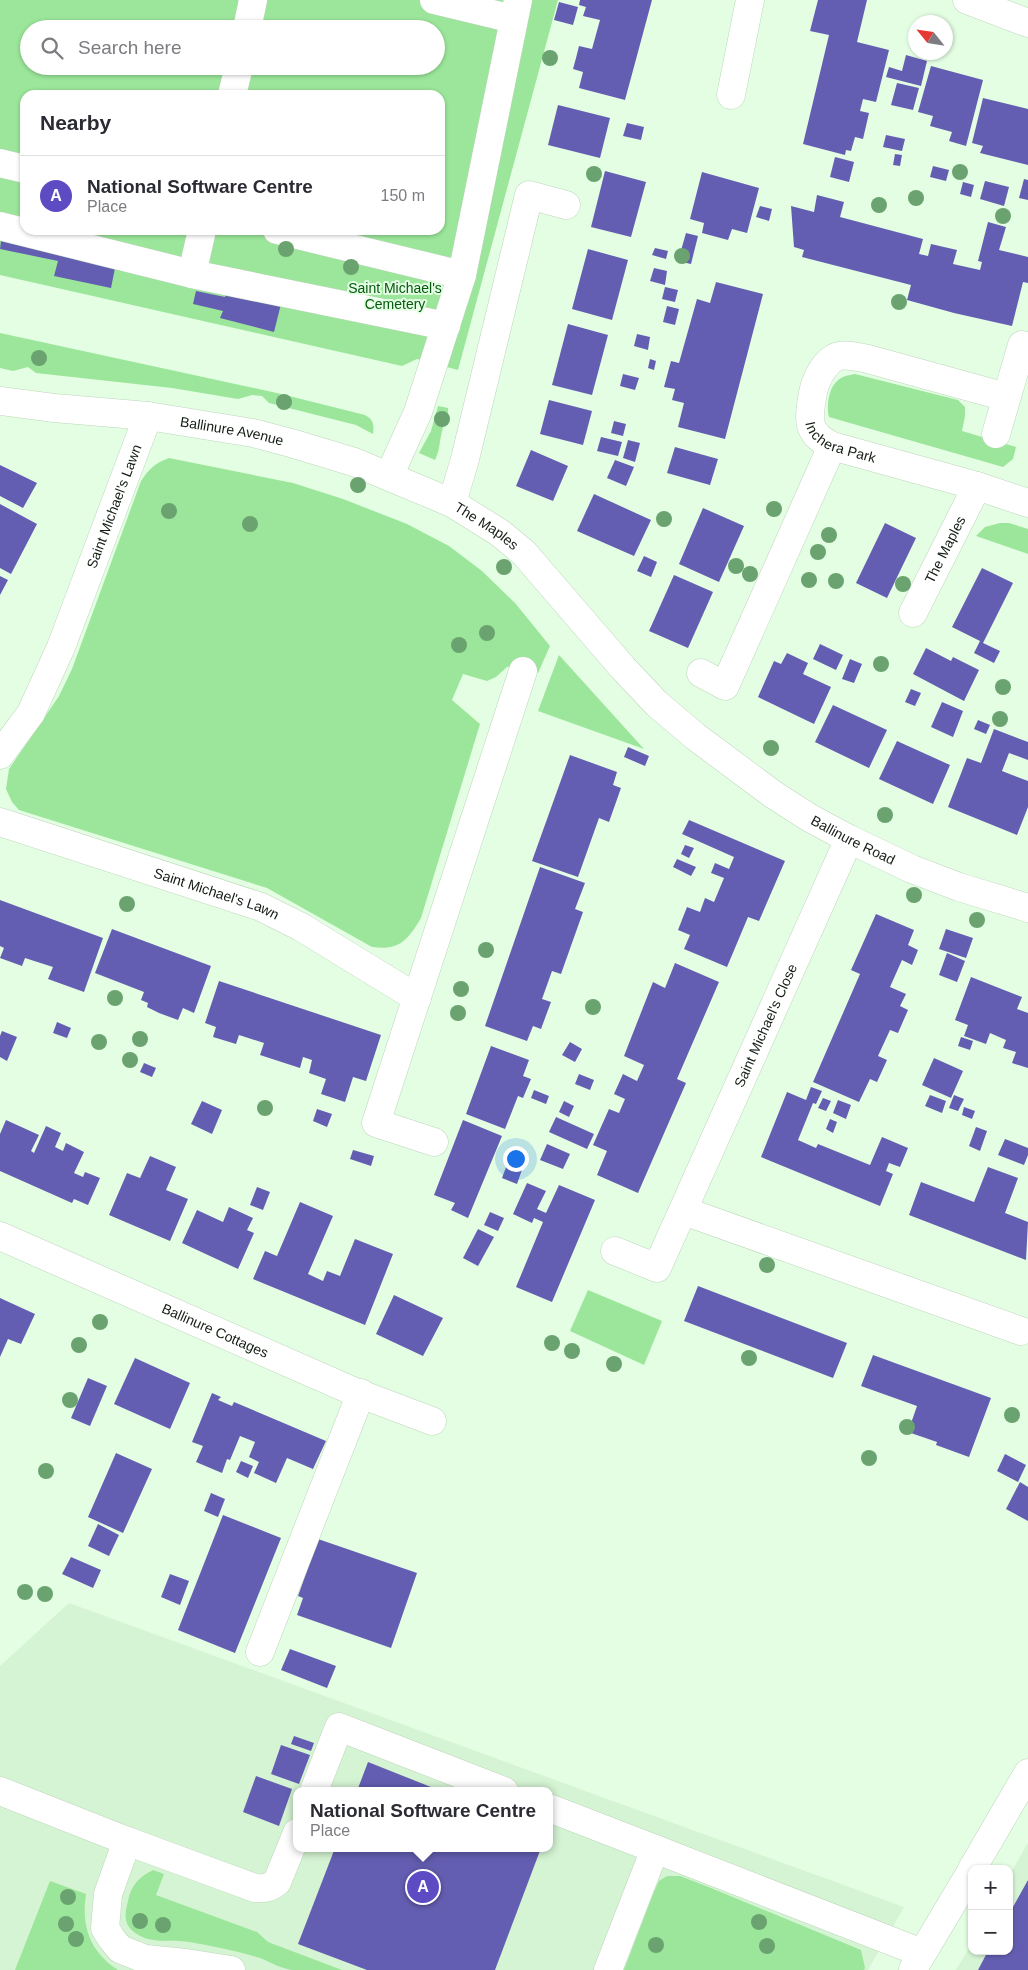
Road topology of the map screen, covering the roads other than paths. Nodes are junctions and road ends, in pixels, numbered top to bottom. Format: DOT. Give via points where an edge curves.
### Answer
graph roads {
  1 [pos="253,0"];
  2 [pos="434,0"];
  3 [pos="750,0"];
  4 [pos="967,0"];
  5 [pos="516,10"];
  6 [pos="249,20"];
  7 [pos="1028,24"];
  8 [pos="237,75"];
  9 [pos="233,90"];
  10 [pos="732,95"];
  11 [pos="0,163"];
  12 [pos="20,168"];
  13 [pos="566,205"];
  14 [pos="0,226"];
  15 [pos="20,231"];
  16 [pos="36,235"];
  17 [pos="201,235"];
  18 [pos="298,235"];
  19 [pos="192,274"];
  20 [pos="462,275"];
  21 [pos="446,326"];
  22 [pos="1022,345"];
  23 [pos="1006,397"];
  24 [pos="0,401"];
  25 [pos="148,416"];
  26 [pos="996,434"];
  27 [pos="832,446"];
  28 [pos="389,476"];
  29 [pos="977,486"];
  30 [pos="1028,502"];
  31 [pos="452,503"];
  32 [pos="913,613"];
  33 [pos="523,671"];
  34 [pos="701,673"];
  35 [pos="696,737"];
  36 [pos="0,755"];
  37 [pos="0,822"];
  38 [pos="849,839"];
  39 [pos="1028,908"];
  40 [pos="417,998"];
  41 [pos="434,1142"];
  42 [pos="684,1212"];
  43 [pos="0,1236"];
  44 [pos="615,1251"];
  45 [pos="1021,1331"];
  46 [pos="361,1394"];
  47 [pos="432,1420"];
  48 [pos="260,1652"];
  49 [pos="1028,1773"];
  50 [pos="316,1787"];
  51 [pos="494,1787"];
  52 [pos="0,1791"];
  53 [pos="553,1810"];
  54 [pos="127,1841"];
  55 [pos="293,1843"];
  56 [pos="655,1849"];
  57 [pos="974,1865"];
  58 [pos="968,1876"];
  59 [pos="917,1962"];
  60 [pos="231,1970"];
  61 [pos="608,1970"];
  1 -- 6 [label="street"];
  2 -- 5 [label="street"];
  3 -- 10 [label="street"];
  4 -- 7 [label="street"];
  5 -- 20 [label="street"];
  8 -- 9 [label="street"];
  11 -- 12 [label="street"];
  13 -- 31 [label="street, The Maples" via="529,195"];
  14 -- 15 [label="street"];
  16 -- 19 [label="street"];
  17 -- 19 [label="street"];
  18 -- 20 [label="street"];
  19 -- 21 [label="street"];
  20 -- 21 [label="street"];
  21 -- 28 [label="street" via="418,412"];
  22 -- 23 [label="street"];
  23 -- 26 [label="street"];
  23 -- 27 [label="street, Inchera Park" via="868,358 835,357 817,379 809,416 817,437"];
  24 -- 25 [label="street, Ballinure Avenue"];
  25 -- 28 [label="street, Ballinure Avenue" via="253,433"];
  25 -- 36 [label="street, Saint Michael's Lawn" via="61,647 30,713"];
  27 -- 29 [label="street, Inchera Park"];
  27 -- 34 [label="street" via="724,686"];
  28 -- 31 [label="street, Ballinure Avenue"];
  29 -- 30 [label="street, Inchera Park"];
  29 -- 32 [label="street, The Maples"];
  31 -- 35 [label="street, The Maples" via="500,532 524,553 657,704"];
  33 -- 40 [label="street"];
  35 -- 38 [label="street, Ballinure Road" via="774,795"];
  37 -- 40 [label="street, Saint Michael's Lawn" via="261,907 301,927"];
  38 -- 39 [label="street, Ballinure Road" via="912,869"];
  38 -- 42 [label="street, Saint Michael's Close"];
  40 -- 41 [label="street" via="376,1123"];
  42 -- 44 [label="street, Saint Michael's Close" via="657,1268"];
  42 -- 45 [label="street"];
  43 -- 46 [label="street, Ballinure Cottages"];
  46 -- 47 [label="street, Ballinure Cottages"];
  46 -- 48 [label="street"];
  49 -- 57 [label="street"];
  50 -- 51 [label="street" via="339,1727"];
  52 -- 54 [label="street"];
  53 -- 56 [label="street"];
  54 -- 55 [label="street" via="262,1889 277,1882"];
  54 -- 60 [label="street" via="108,1894 105,1928 110,1938 120,1949 145,1959"];
  56 -- 59 [label="street"];
  56 -- 61 [label="street"];
  58 -- 59 [label="street"];
}
